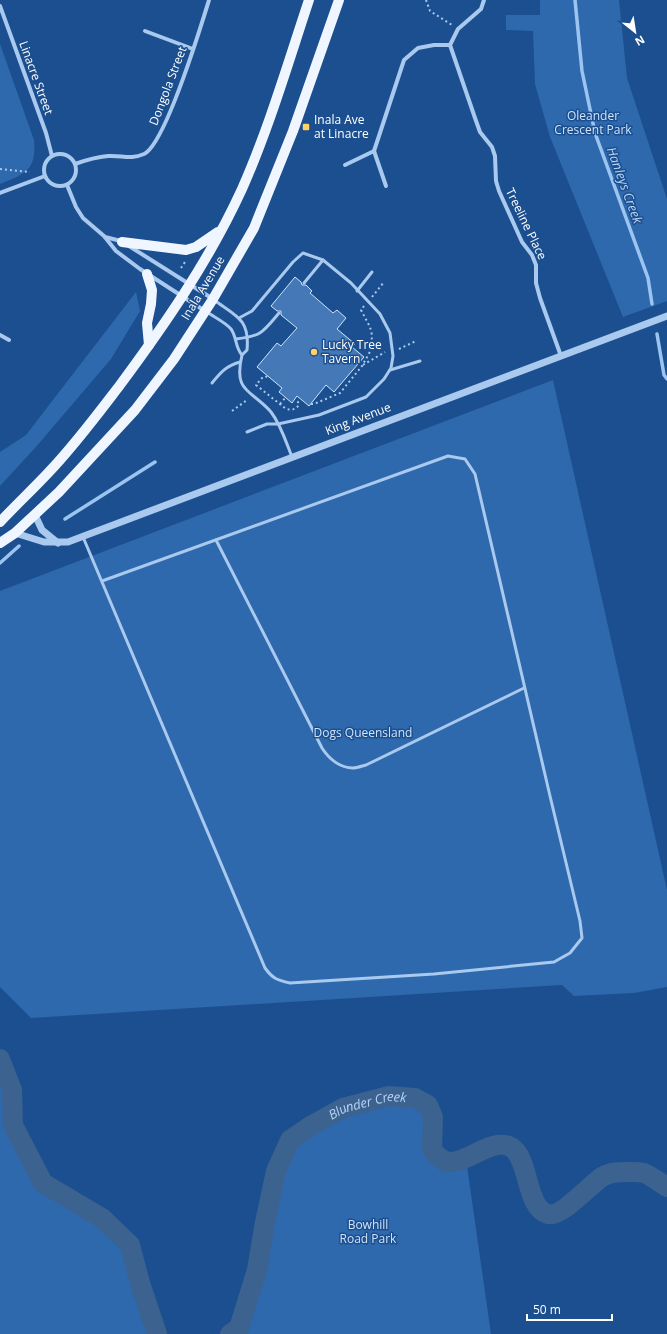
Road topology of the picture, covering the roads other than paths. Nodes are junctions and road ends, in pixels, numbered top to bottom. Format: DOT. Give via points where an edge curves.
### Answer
graph roads {
  1 [pos="210,0"];
  2 [pos="309,0"];
  3 [pos="339,0"];
  4 [pos="484,0"];
  5 [pos="0,6"];
  6 [pos="145,31"];
  7 [pos="450,45"];
  8 [pos="193,49"];
  9 [pos="374,151"];
  10 [pos="52,156"];
  11 [pos="75,164"];
  12 [pos="345,165"];
  13 [pos="45,176"];
  14 [pos="67,185"];
  15 [pos="386,186"];
  16 [pos="0,193"];
  17 [pos="221,230"];
  18 [pos="104,236"];
  19 [pos="122,242"];
  20 [pos="323,260"];
  21 [pos="372,272"];
  22 [pos="147,274"];
  23 [pos="190,284"];
  24 [pos="304,284"];
  25 [pos="357,290"];
  26 [pos="183,297"];
  27 [pos="213,299"];
  28 [pos="205,311"];
  29 [pos="279,313"];
  30 [pos="667,316"];
  31 [pos="239,318"];
  32 [pos="0,335"];
  33 [pos="248,338"];
  34 [pos="236,339"];
  35 [pos="9,340"];
  36 [pos="149,345"];
  37 [pos="242,355"];
  38 [pos="561,356"];
  39 [pos="420,361"];
  40 [pos="240,362"];
  41 [pos="390,370"];
  42 [pos="212,383"];
  43 [pos="278,424"];
  44 [pos="247,432"];
  45 [pos="292,458"];
  46 [pos="35,515"];
  47 [pos="0,522"];
  48 [pos="83,537"];
  49 [pos="7,538"];
  50 [pos="216,540"];
  51 [pos="58,543"];
  52 [pos="102,581"];
  53 [pos="524,688"];
  1 -- 8 [label="street, Dongola Street"];
  2 -- 17 [label="main road, Inala Avenue" via="267,126 242,189"];
  3 -- 27 [label="main road, Inala Avenue" via="268,195 254,228"];
  4 -- 7 [label="street" via="481,9 458,29"];
  5 -- 10 [label="street, Linacre Street"];
  6 -- 8 [label="street"];
  7 -- 9 [label="street" via="418,48 404,60"];
  7 -- 38 [label="street, Treeline Place" via="474,118 480,132 492,147 499,191 522,242 536,265 536,282 540,298"];
  8 -- 11 [label="street, Dongola Street" via="168,119 155,143 146,153 131,158 96,158"];
  9 -- 12 [label="street"];
  9 -- 15 [label="street"];
  10 -- 11 [label="street" via="66,155"];
  10 -- 13 [label="street" via="44,167"];
  11 -- 14 [label="street" via="76,175"];
  13 -- 14 [label="street" via="55,186"];
  13 -- 16 [label="street"];
  14 -- 18 [label="street" via="83,218"];
  17 -- 19 [label="main road" via="196,248 186,250"];
  17 -- 23 [label="main road, Inala Avenue"];
  18 -- 19 [label="street"];
  18 -- 22 [label="street" via="116,251"];
  19 -- 23 [label="street"];
  20 -- 24 [label="lane"];
  20 -- 25 [label="lane"];
  20 -- 31 [label="lane" via="303,253 252,311"];
  21 -- 25 [label="lane"];
  22 -- 26 [label="street"];
  22 -- 36 [label="main road" via="152,290 147,323"];
  23 -- 26 [label="main road, Inala Avenue"];
  23 -- 27 [label="street"];
  25 -- 41 [label="lane" via="380,314 390,333 393,356"];
  26 -- 28 [label="street"];
  26 -- 36 [label="main road, Inala Avenue"];
  27 -- 28 [label="main road, Inala Avenue"];
  27 -- 31 [label="lane"];
  28 -- 34 [label="lane" via="230,328"];
  28 -- 46 [label="main road, Inala Avenue" via="174,359 135,410 60,492"];
  29 -- 33 [label="lane" via="264,331"];
  30 -- 38 [label="street, King Avenue"];
  31 -- 33 [label="lane" via="244,324"];
  32 -- 35 [label="street"];
  33 -- 34 [label="lane"];
  33 -- 37 [label="lane" via="247,350"];
  34 -- 37 [label="lane" via="238,351"];
  36 -- 47 [label="main road, Inala Avenue" via="90,424 48,473"];
  37 -- 40 [label="lane"];
  38 -- 45 [label="street, King Avenue"];
  39 -- 41 [label="lane"];
  40 -- 42 [label="lane" via="224,370"];
  40 -- 43 [label="lane" via="239,378 244,388 271,412"];
  41 -- 43 [label="lane" via="376,389 366,397 320,415"];
  43 -- 44 [label="lane" via="267,424"];
  43 -- 45 [label="lane"];
  45 -- 48 [label="street, King Avenue"];
  46 -- 49 [label="main road, Inala Avenue"];
  46 -- 51 [label="street" via="42,530"];
  48 -- 51 [label="street, King Avenue"];
  48 -- 52 [label="lane"];
  49 -- 51 [label="street, King Avenue"];
  50 -- 52 [label="lane"];
  50 -- 53 [label="lane" via="322,748 332,760 342,765 354,768 366,765"];
  50 -- 53 [label="lane" via="448,456 465,459 475,474"];
  52 -- 53 [label="lane" via="265,968 277,981 290,983 554,962 570,953 582,938 580,921"];
}
